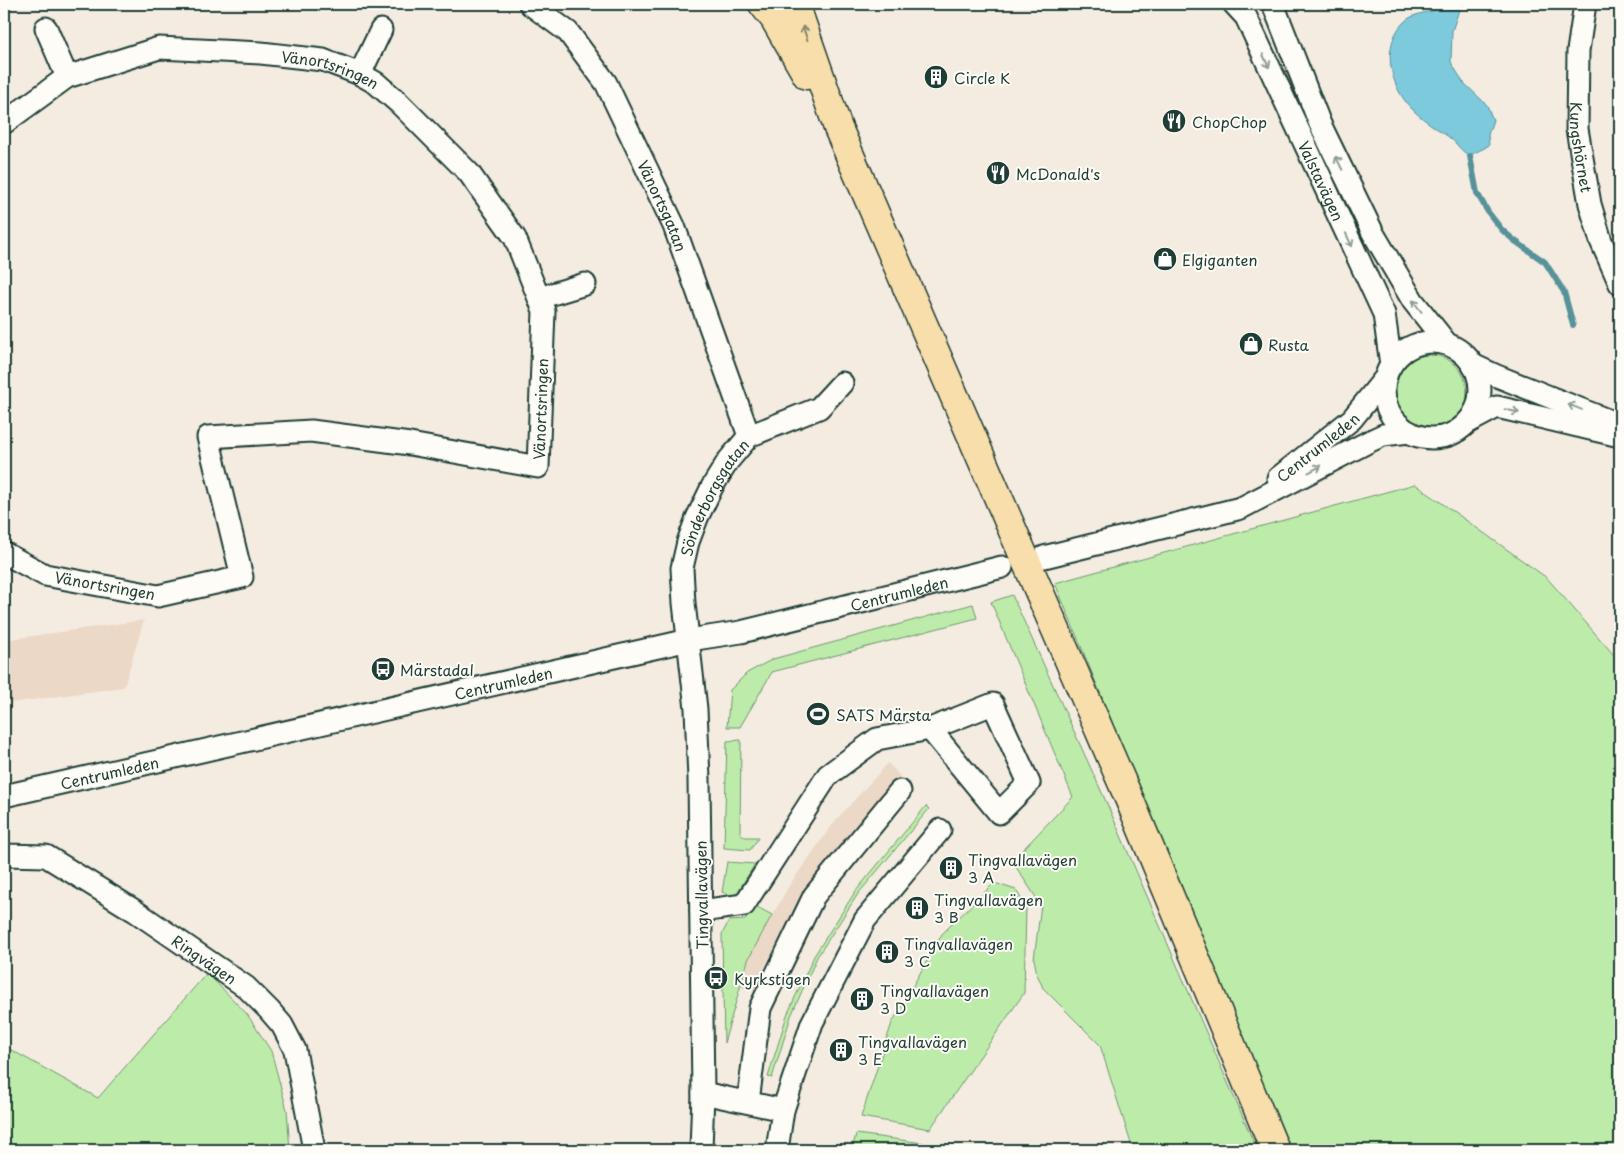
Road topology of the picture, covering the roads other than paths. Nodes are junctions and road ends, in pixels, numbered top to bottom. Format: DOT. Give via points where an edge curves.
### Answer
graph roads {
  1 [pos="530,4"];
  2 [pos="763,4"];
  3 [pos="795,4"];
  4 [pos="1234,4"];
  5 [pos="1273,4"];
  6 [pos="1585,4"];
  7 [pos="46,28"];
  8 [pos="382,30"];
  9 [pos="360,74"];
  10 [pos="68,77"];
  11 [pos="4,123"];
  12 [pos="838,128"];
  13 [pos="585,284"];
  14 [pos="1620,284"];
  15 [pos="539,298"];
  16 [pos="1447,344"];
  17 [pos="1473,365"];
  18 [pos="1388,372"];
  19 [pos="842,383"];
  20 [pos="1468,422"];
  21 [pos="1620,425"];
  22 [pos="1409,432"];
  23 [pos="749,436"];
  24 [pos="1620,436"];
  25 [pos="1241,508"];
  26 [pos="4,552"];
  27 [pos="1044,558"];
  28 [pos="1002,567"];
  29 [pos="689,640"];
  30 [pos="930,729"];
  31 [pos="900,791"];
  32 [pos="4,796"];
  33 [pos="940,830"];
  34 [pos="4,855"];
  35 [pos="701,911"];
  36 [pos="703,1093"];
  37 [pos="748,1102"];
  38 [pos="783,1110"];
  39 [pos="314,1150"];
  40 [pos="701,1150"];
  41 [pos="777,1150"];
  42 [pos="1275,1150"];
  1 -- 23 [label="street, Vänortsgatan" via="568,32 606,83 674,226"];
  2 -- 12 [label="main road"];
  12 -- 3 [label="main road, one-way"];
  4 -- 18 [label="street, Valstavägen, one-way" via="1246,17 1384,314"];
  16 -- 5 [label="street, Valstavägen, one-way" via="1413,301 1373,233 1320,124"];
  6 -- 14 [label="street, Kungshörnet" via="1578,51 1578,129 1590,204 1601,241"];
  7 -- 10 [label="street"];
  8 -- 9 [label="street"];
  9 -- 10 [label="street, Vänortsringen" via="323,60 159,48"];
  9 -- 15 [label="street, Vänortsringen" via="399,103 469,173 515,238"];
  10 -- 11 [label="street, Vänortsringen"];
  12 -- 42 [label="main road" via="1131,803"];
  13 -- 15 [label="street"];
  15 -- 26 [label="street, Vänortsringen" via="544,311 538,467 410,444 311,431 208,437 242,577 158,596 45,575"];
  16 -- 17 [label="street" via="1462,352"];
  16 -- 18 [label="street" via="1413,345 1400,353"];
  17 -- 20 [label="street" via="1480,381 1480,396"];
  21 -- 17 [label="street, one-way"];
  18 -- 22 [label="street" via="1384,394 1388,408 1396,422"];
  18 -- 25 [label="street, Centrumleden" via="1352,419"];
  19 -- 23 [label="street, Sönderborgsgatan" via="819,408"];
  20 -- 22 [label="street" via="1456,432 1442,437 1425,437"];
  20 -- 24 [label="street, one-way" via="1497,407"];
  25 -- 22 [label="street, Centrumleden, one-way" via="1383,435"];
  23 -- 29 [label="street, Sönderborgsgatan" via="712,487 688,542 682,568"];
  25 -- 27 [label="street, Centrumleden"];
  28 -- 29 [label="street, Centrumleden" via="741,632"];
  29 -- 32 [label="street, Centrumleden"];
  29 -- 35 [label="street, Tingvallavägen" via="698,739"];
  30 -- 30 [label="street" via="999,813 1030,783 993,704"];
  30 -- 35 [label="street" via="877,739 828,775 744,905"];
  31 -- 37 [label="street" via="814,896 760,1008"];
  33 -- 38 [label="street" via="865,920 812,1023"];
  34 -- 39 [label="street, Ringvägen" via="46,856 135,911 246,987 282,1026 295,1050"];
  35 -- 36 [label="street, Tingvallavägen"];
  36 -- 37 [label="street"];
  36 -- 40 [label="street, Tingvallavägen"];
  37 -- 38 [label="street"];
  38 -- 41 [label="street"];
}
